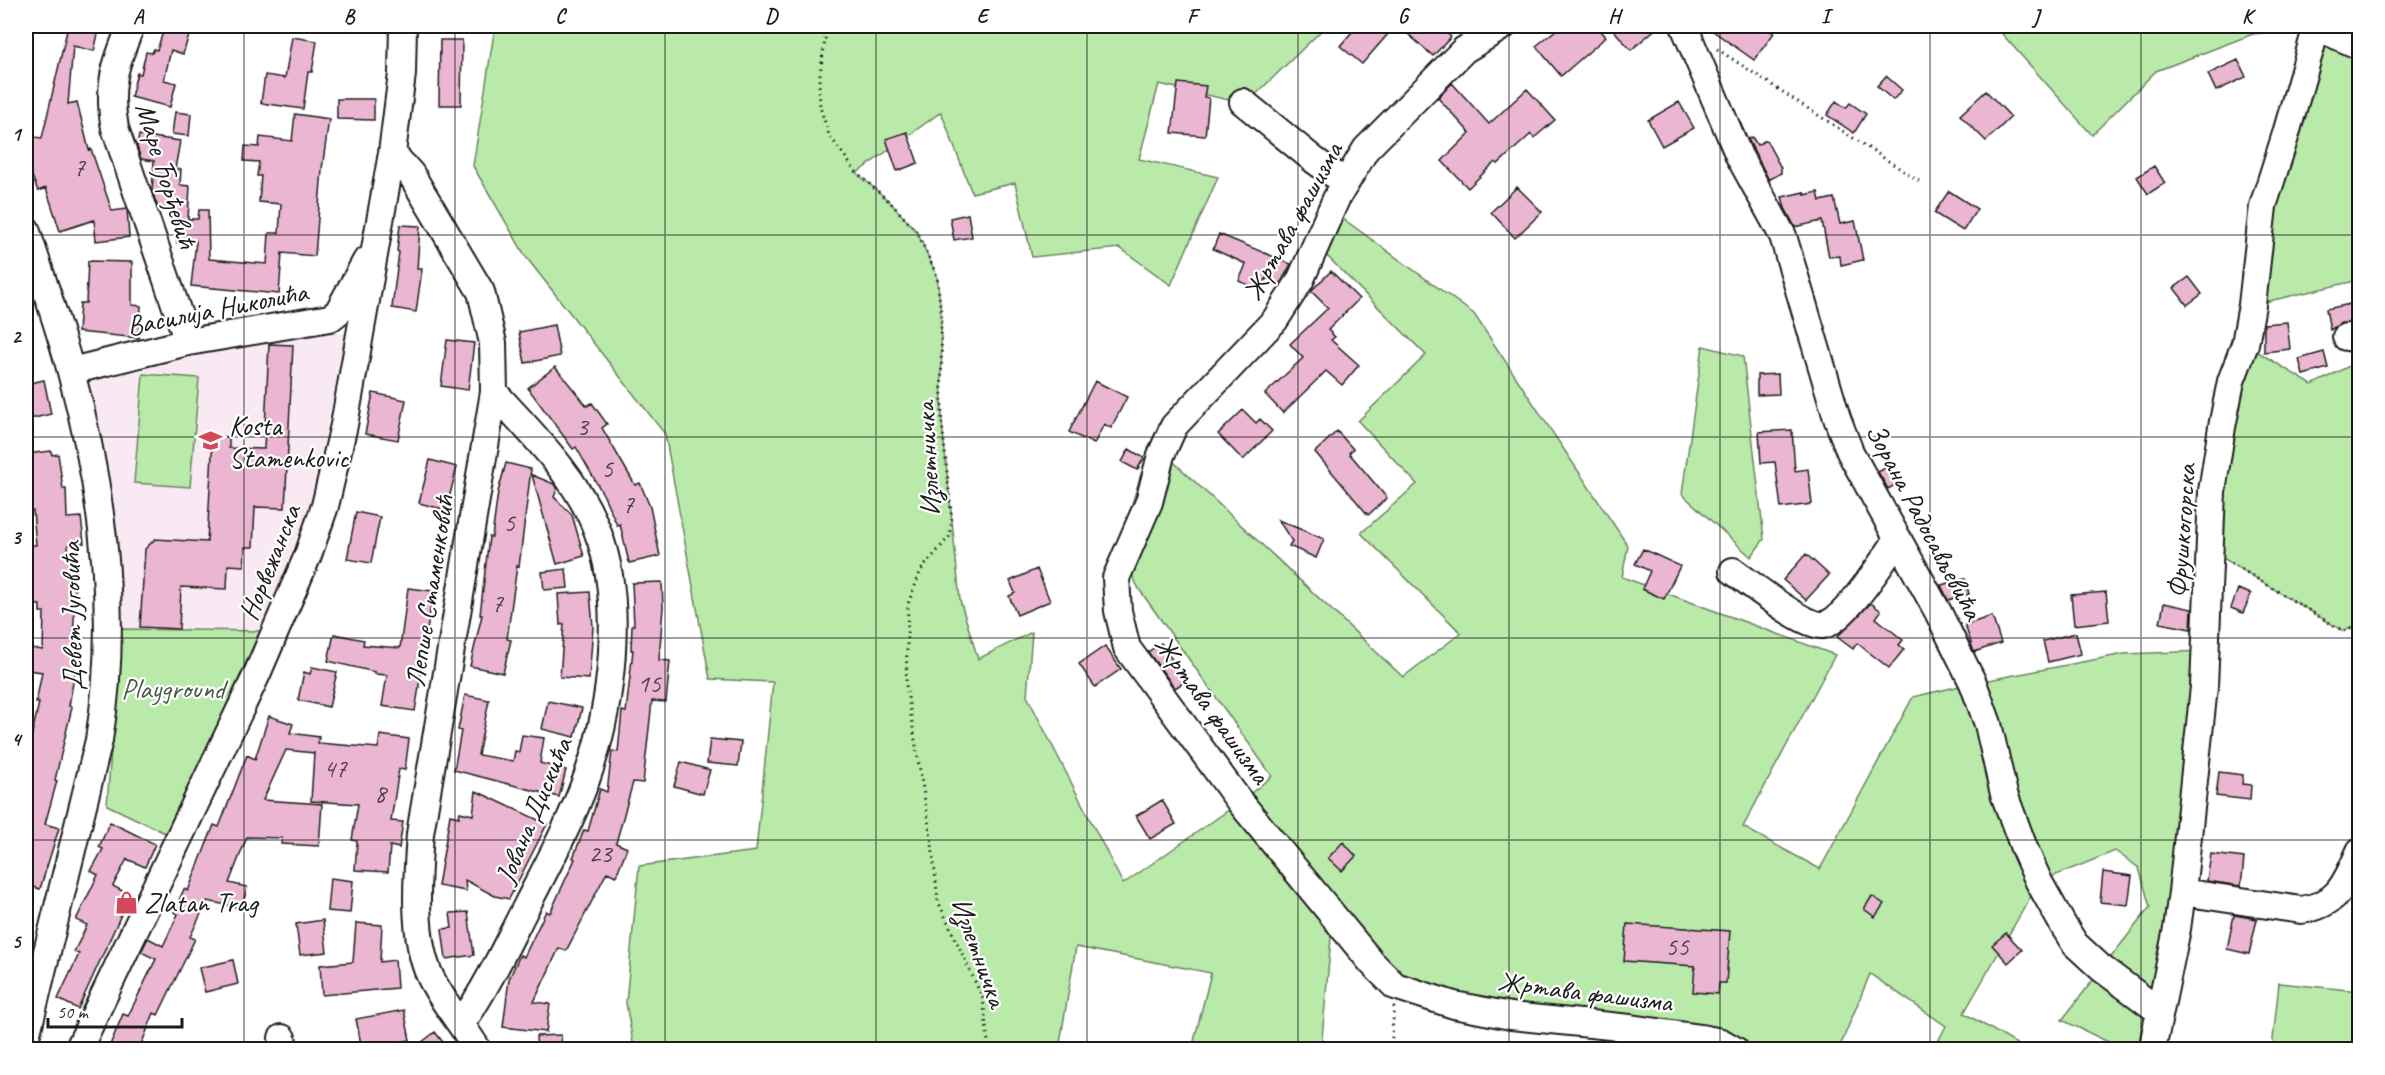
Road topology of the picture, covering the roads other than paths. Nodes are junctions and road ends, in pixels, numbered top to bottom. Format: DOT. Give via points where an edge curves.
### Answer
graph roads {
  1 [pos="131,26"];
  2 [pos="403,26"];
  3 [pos="1503,26"];
  4 [pos="1684,26"];
  5 [pos="2317,26"];
  6 [pos="2360,46"];
  7 [pos="1244,102"];
  8 [pos="392,153"];
  9 [pos="1346,183"];
  10 [pos="26,229"];
  11 [pos="375,250"];
  12 [pos="188,342"];
  13 [pos="71,371"];
  14 [pos="494,392"];
  15 [pos="1898,539"];
  16 [pos="1733,571"];
  17 [pos="2360,851"];
  18 [pos="2182,892"];
  19 [pos="2159,1011"];
  20 [pos="462,1023"];
  21 [pos="26,1037"];
  22 [pos="78,1050"];
  23 [pos="478,1050"];
  24 [pos="1735,1050"];
  25 [pos="2152,1050"];
  1 -- 12 [label="street, Маре Ђорђевић" via="120,52 110,104"];
  2 -- 8 [label="street, Норвежанска" via="402,74"];
  3 -- 9 [label="street, Жртава фашизма" via="1464,50 1366,148"];
  4 -- 15 [label="street, Зорана Радосављевића" via="1739,156 1783,236 1850,452"];
  5 -- 6 [label="street"];
  5 -- 18 [label="street, Фрушкогорска" via="2263,206 2252,305 2245,344 2231,381 2212,491 2204,687"];
  7 -- 9 [label="street"];
  8 -- 11 [label="street, Норвежанска"];
  8 -- 14 [label="street, Лепше Стаменковић" via="411,174 481,292 494,343"];
  9 -- 24 [label="street, Жртава фашизма" via="1300,282 1275,321 1174,426 1161,454 1149,502 1116,578 1127,648 1240,802 1395,986 1454,1005 1511,1016 1701,1038"];
  10 -- 13 [label="street, Девет Југовића"];
  11 -- 12 [label="street, Василија Николића" via="338,312 330,318"];
  11 -- 22 [label="street, Норвежанска" via="344,425 325,507 311,545 257,674"];
  12 -- 13 [label="street, Василија Николића"];
  13 -- 21 [label="street, Девет Југовића" via="87,438 106,576 106,694 99,740"];
  14 -- 20 [label="street, Лепше Стаменковић" via="420,834 417,878 423,955 430,975"];
  14 -- 20 [label="street, Јована Дискића" via="557,464 598,531 610,592 610,671 598,738 573,812"];
  15 -- 16 [label="street" via="1846,609 1832,622 1822,625 1806,622"];
  15 -- 19 [label="street, Зорана Радосављевића" via="1973,683 1988,724 2004,794 2039,882 2075,944"];
  17 -- 18 [label="street" via="2335,896 2312,909"];
  18 -- 19 [label="street, Фрушкогорска"];
  19 -- 25 [label="street, Фрушкогорска"];
  20 -- 23 [label="street, Лепше Стаменковић"];
}
